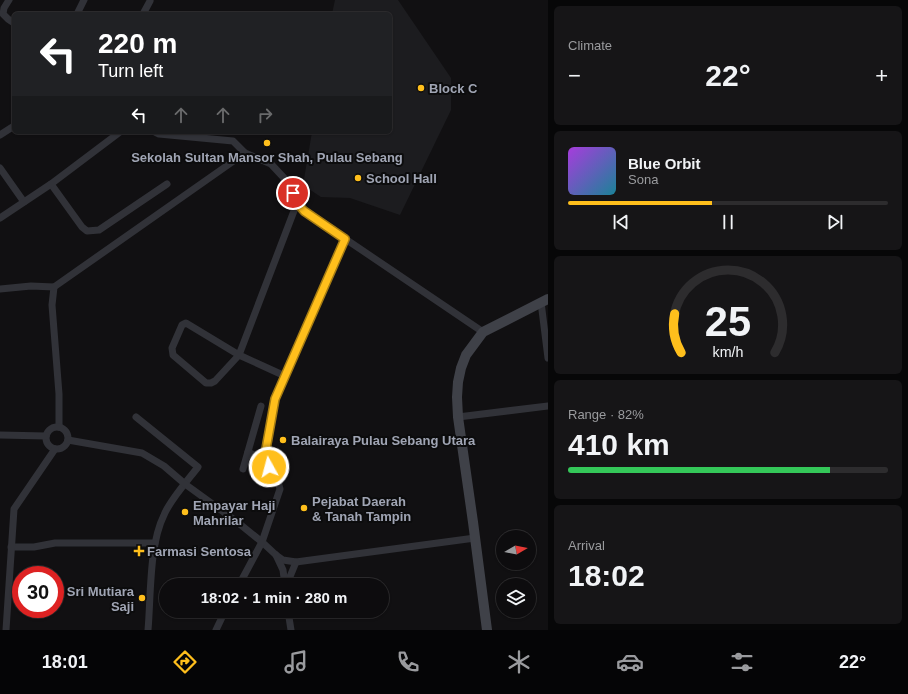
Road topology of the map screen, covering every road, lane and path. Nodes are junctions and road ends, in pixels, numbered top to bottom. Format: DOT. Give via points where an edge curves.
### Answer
graph roads {
  1 [pos="8,0"];
  2 [pos="84,0"];
  3 [pos="150,1"];
  4 [pos="78,12"];
  5 [pos="144,12"];
  6 [pos="12,21"];
  7 [pos="12,127"];
  8 [pos="117,134"];
  9 [pos="159,134"];
  10 [pos="0,136"];
  11 [pos="245,153"];
  12 [pos="0,168"];
  13 [pos="50,184"];
  14 [pos="167,184"];
  15 [pos="24,202"];
  16 [pos="297,203"];
  17 [pos="0,218"];
  18 [pos="345,239"];
  19 [pos="54,287"];
  20 [pos="0,289"];
  21 [pos="544,300"];
  22 [pos="483,332"];
  23 [pos="238,355"];
  24 [pos="548,358"];
  25 [pos="285,376"];
  26 [pos="261,406"];
  27 [pos="548,406"];
  28 [pos="136,417"];
  29 [pos="458,417"];
  30 [pos="59,427"];
  31 [pos="0,435"];
  32 [pos="46,436"];
  33 [pos="68,440"];
  34 [pos="55,449"];
  35 [pos="248,452"];
  36 [pos="267,461"];
  37 [pos="243,469"];
  38 [pos="185,484"];
  39 [pos="475,538"];
  40 [pos="262,542"];
  41 [pos="155,543"];
  42 [pos="11,547"];
  43 [pos="276,555"];
  44 [pos="296,562"];
  45 [pos="243,578"];
  46 [pos="285,578"];
  47 [pos="289,578"];
  48 [pos="221,618"];
  49 [pos="289,618"];
  50 [pos="6,630"];
  51 [pos="148,630"];
  52 [pos="216,630"];
  53 [pos="291,630"];
  54 [pos="487,630"];
  1 -- 6 [label="street" via="3,14"];
  2 -- 4 [label="street"];
  3 -- 5 [label="street"];
  7 -- 10 [label="street"];
  8 -- 13 [label="street"];
  9 -- 11 [label="street" via="233,141"];
  11 -- 16 [label="street" via="271,164 285,179"];
  11 -- 19 [label="street"];
  12 -- 15 [label="street"];
  13 -- 14 [label="street" via="87,231 99,230"];
  13 -- 15 [label="street"];
  15 -- 17 [label="street"];
  16 -- 18 [label="street" via="304,211"];
  16 -- 23 [label="street"];
  18 -- 22 [label="street"];
  18 -- 25 [label="street"];
  19 -- 20 [label="street"];
  19 -- 30 [label="street" via="52,305"];
  21 -- 22 [label="street"];
  21 -- 24 [label="street"];
  22 -- 29 [label="street" via="466,355 461,368 457,397"];
  23 -- 23 [label="street" via="186,323 182,325 172,348 173,355 206,382 211,383"];
  23 -- 25 [label="street"];
  25 -- 36 [label="street" via="275,399 266,449"];
  26 -- 35 [label="street"];
  27 -- 29 [label="street"];
  28 -- 38 [label="street" via="198,467"];
  29 -- 39 [label="street"];
  30 -- 32 [label="street" via="52,428"];
  30 -- 33 [label="street" via="65,430"];
  31 -- 32 [label="street"];
  32 -- 34 [label="street" via="47,443"];
  33 -- 34 [label="street" via="65,446"];
  33 -- 38 [label="street" via="142,453 164,466"];
  34 -- 42 [label="street" via="14,510"];
  35 -- 36 [label="street"];
  35 -- 37 [label="street"];
  36 -- 40 [label="street" via="280,489"];
  38 -- 40 [label="street"];
  38 -- 41 [label="street" via="164,513"];
  39 -- 44 [label="street"];
  39 -- 54 [label="street"];
  40 -- 43 [label="street"];
  40 -- 45 [label="street"];
  41 -- 42 [label="street" via="55,543 34,547"];
  41 -- 51 [label="street"];
  42 -- 50 [label="street"];
  43 -- 44 [label="street" via="283,560"];
  43 -- 46 [label="street"];
  44 -- 47 [label="street"];
  48 -- 52 [label="street"];
  49 -- 53 [label="street"];
}
